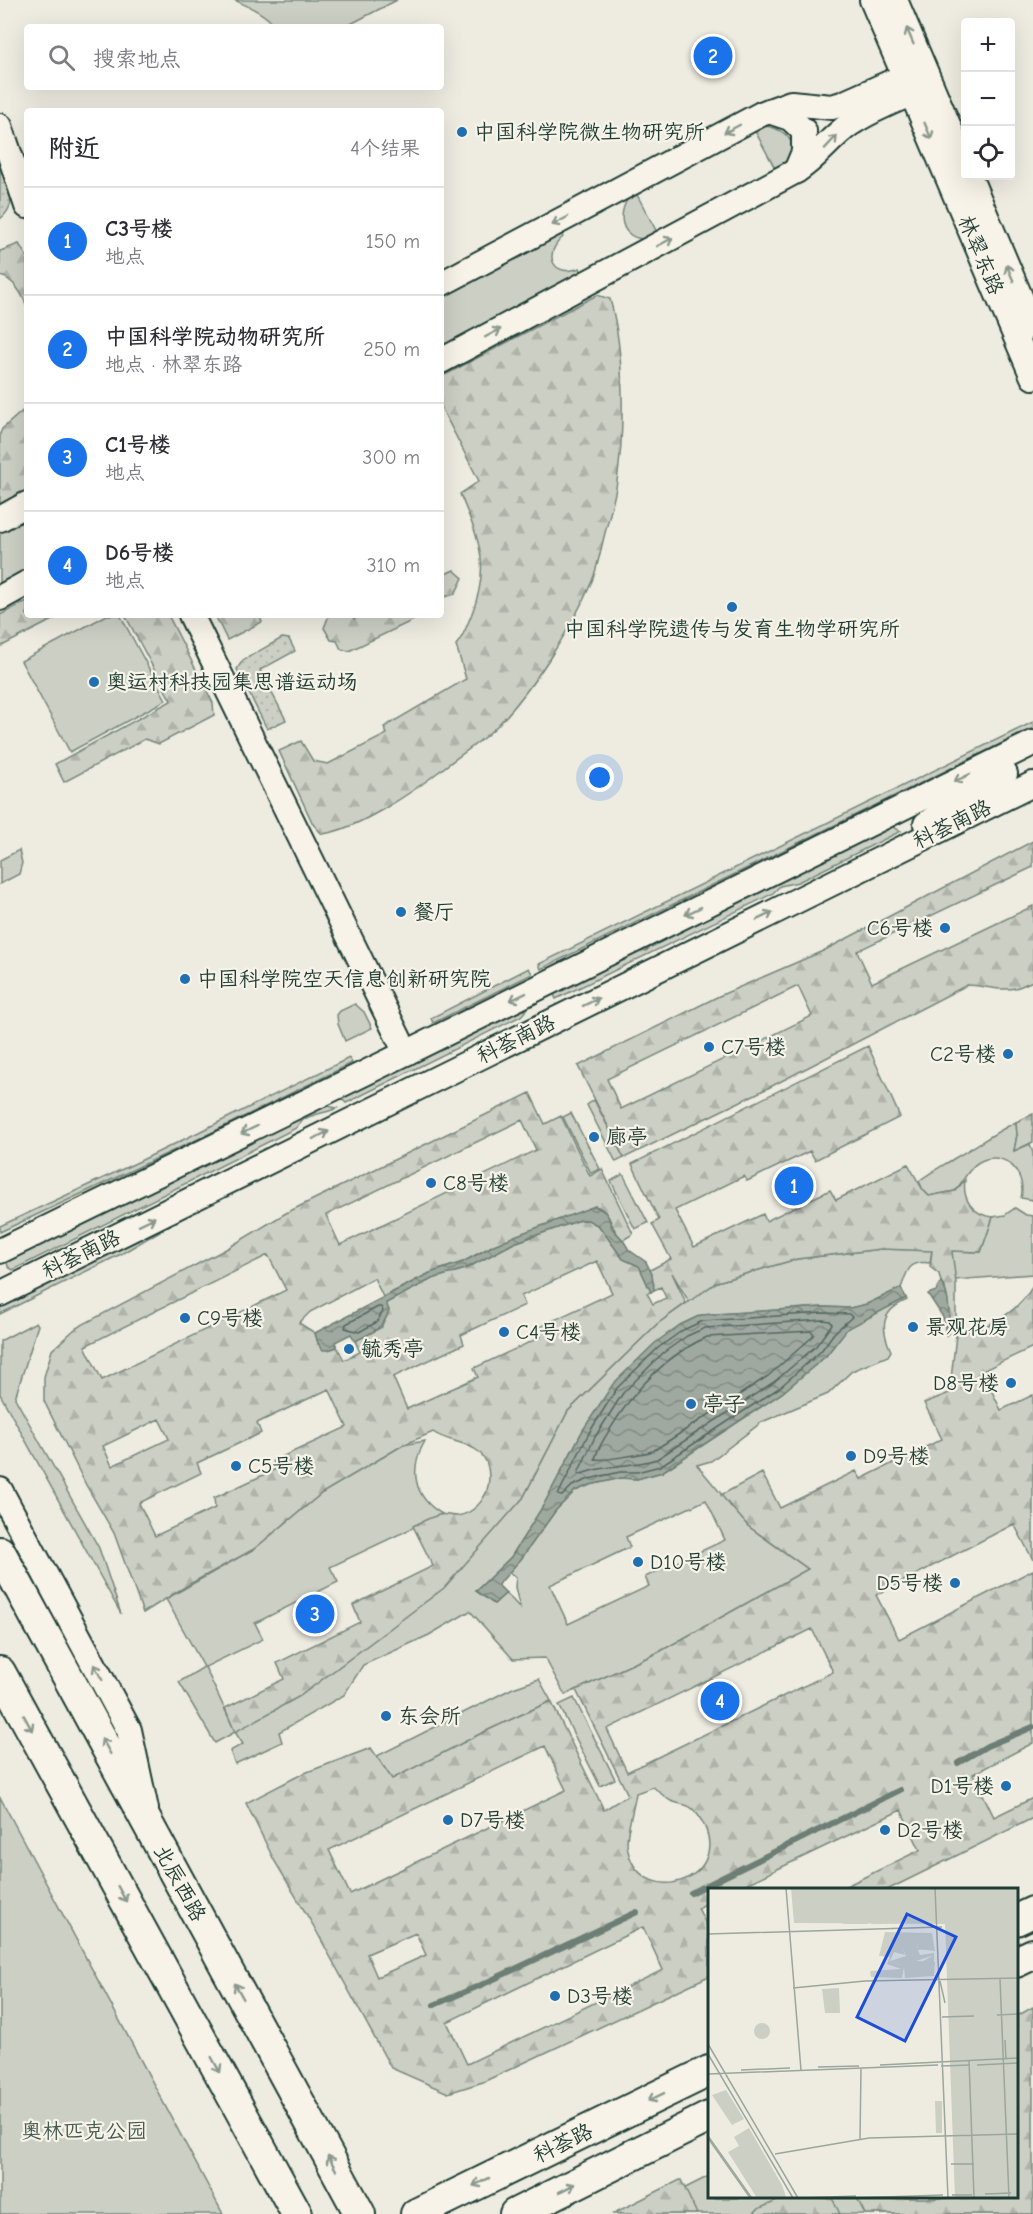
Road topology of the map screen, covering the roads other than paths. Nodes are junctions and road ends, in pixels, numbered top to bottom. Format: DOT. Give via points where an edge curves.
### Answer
graph roads {
  1 [pos="872,0"];
  2 [pos="895,0"];
  3 [pos="918,81"];
  4 [pos="769,111"];
  5 [pos="0,126"];
  6 [pos="961,158"];
  7 [pos="796,171"];
  8 [pos="971,180"];
  9 [pos="24,197"];
  10 [pos="444,282"];
  11 [pos="1033,327"];
  12 [pos="444,359"];
  13 [pos="1033,377"];
  14 [pos="24,506"];
  15 [pos="0,519"];
  16 [pos="24,585"];
  17 [pos="0,598"];
  18 [pos="192,618"];
  19 [pos="1033,743"];
  20 [pos="1033,760"];
  21 [pos="1033,784"];
  22 [pos="893,853"];
  23 [pos="406,1053"];
  24 [pos="166,1170"];
  25 [pos="0,1238"];
  26 [pos="0,1251"];
  27 [pos="4,1287"];
  28 [pos="0,1490"];
  29 [pos="0,1552"];
  30 [pos="0,1672"];
  31 [pos="149,1826"];
  32 [pos="1033,1912"];
  33 [pos="1018,1920"];
  34 [pos="1033,1954"];
  35 [pos="1018,1962"];
  36 [pos="708,2071"];
  37 [pos="708,2117"];
  38 [pos="297,2214"];
  39 [pos="360,2214"];
  40 [pos="416,2214"];
  41 [pos="515,2214"];
  1 -- 3 [label="street, 林翠东路"];
  3 -- 2 [label="street, 林翠东路, one-way"];
  3 -- 4 [label="street" via="832,107 791,104"];
  3 -- 6 [label="street, 林翠东路"];
  7 -- 3 [label="street, one-way" via="850,124"];
  3 -- 13 [label="street, 林翠东路, one-way"];
  4 -- 7 [label="street" via="790,118 804,131 804,152"];
  4 -- 10 [label="street, one-way"];
  5 -- 9 [label="street"];
  12 -- 7 [label="street, one-way"];
  11 -- 8 [label="street, 林翠东路, one-way"];
  14 -- 15 [label="street"];
  16 -- 17 [label="street"];
  18 -- 23 [label="street"];
  19 -- 23 [label="street, 科荟南路, one-way"];
  20 -- 22 [label="street" via="969,793"];
  21 -- 22 [label="street, 科荟南路"];
  27 -- 22 [label="street, 科荟南路, one-way"];
  23 -- 24 [label="street, 科荟南路, one-way"];
  24 -- 25 [label="street" via="114,1184"];
  24 -- 26 [label="street, 科荟南路"];
  31 -- 28 [label="street, one-way" via="129,1730"];
  31 -- 29 [label="main road, 北辰西路, one-way"];
  30 -- 38 [label="main road, one-way"];
  39 -- 31 [label="main road, 北辰西路, one-way"];
  32 -- 33 [label="main road"];
  34 -- 35 [label="main road"];
  36 -- 40 [label="main road, 科荟路, one-way"];
  41 -- 37 [label="main road, 科荟路, one-way"];
}
